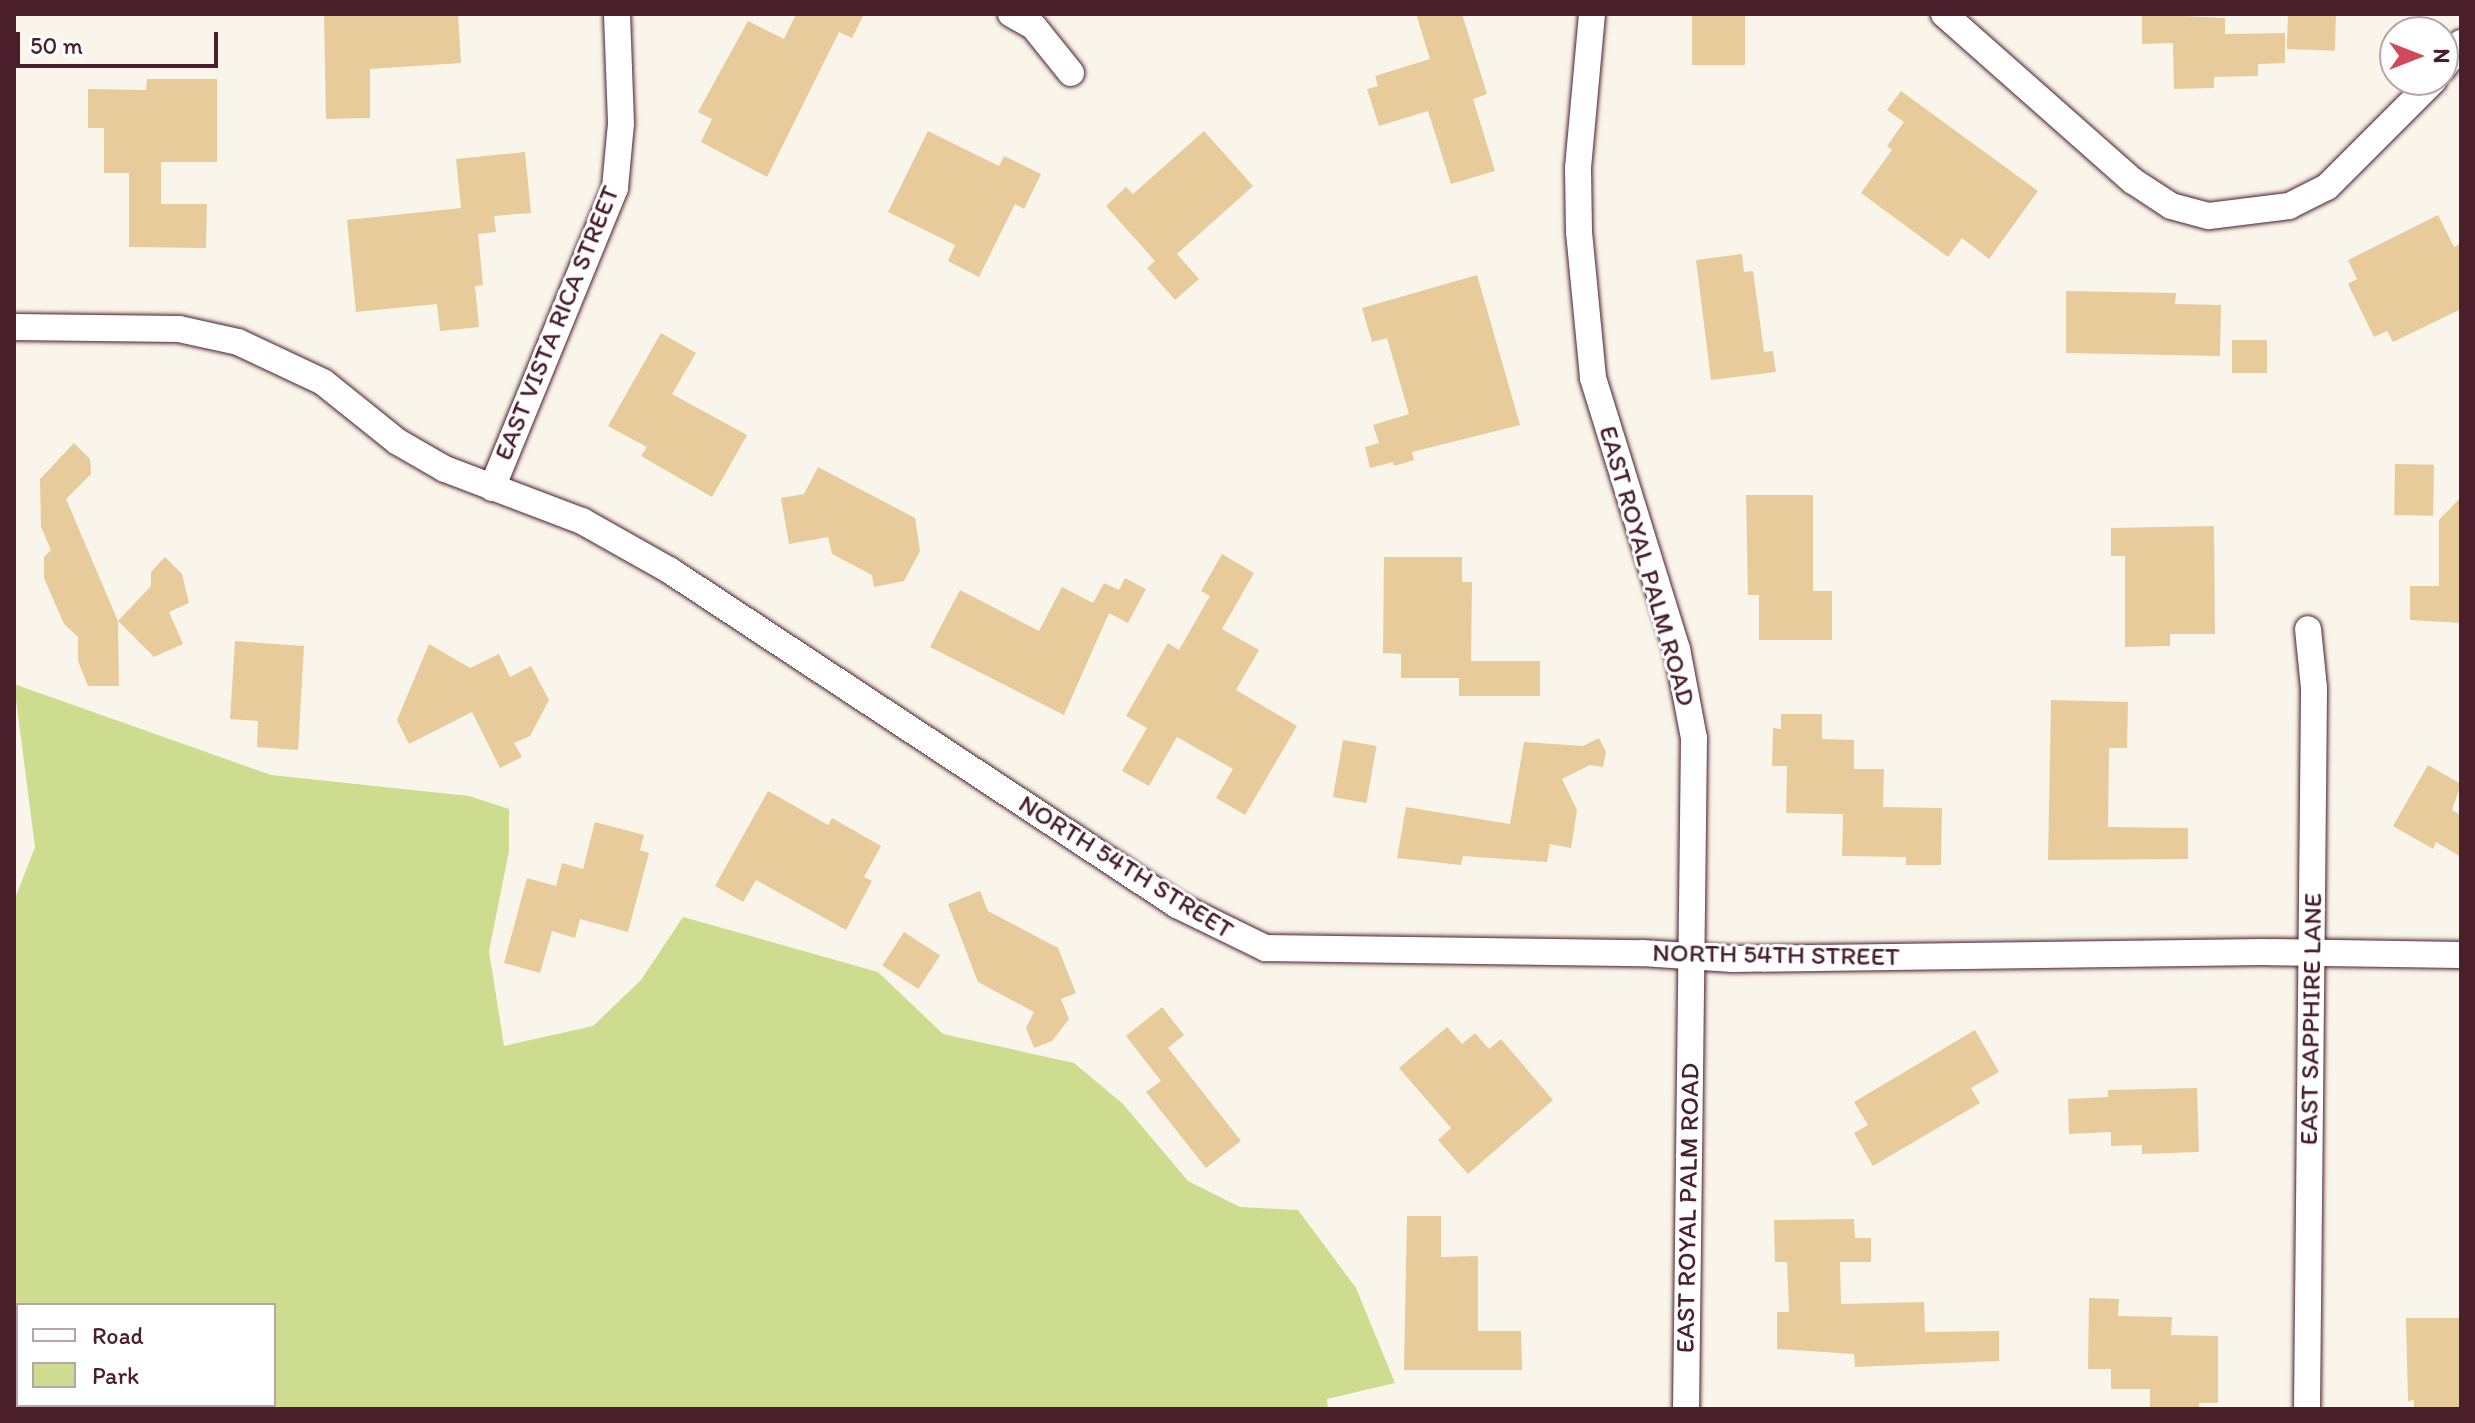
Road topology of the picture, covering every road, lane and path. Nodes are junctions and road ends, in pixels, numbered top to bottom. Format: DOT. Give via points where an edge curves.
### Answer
graph roads {
  1 [pos="617,14"];
  2 [pos="1011,14"];
  3 [pos="1592,14"];
  4 [pos="1944,14"];
  5 [pos="1071,73"];
  6 [pos="2418,96"];
  7 [pos="14,327"];
  8 [pos="492,488"];
  9 [pos="2308,629"];
  10 [pos="2311,953"];
  11 [pos="2461,955"];
  12 [pos="1691,956"];
  13 [pos="1686,1409"];
  14 [pos="2307,1409"];
  1 -- 8 [label="street, EAST VISTA RICA STREET" via="621,123 615,188"];
  2 -- 5 [label="street" via="1034,27"];
  3 -- 12 [label="street, EAST ROYAL PALM ROAD" via="1578,168 1586,326 1593,378 1686,686 1694,738"];
  4 -- 6 [label="street" via="2133,181 2171,206 2209,216 2289,206 2327,187"];
  7 -- 8 [label="street, NORTH 54TH STREET" via="179,329 238,342 323,382 398,442"];
  8 -- 12 [label="street, NORTH 54TH STREET" via="582,521 669,570 1177,905 1265,948"];
  9 -- 10 [label="street, EAST SAPPHIRE LANE" via="2314,688"];
  10 -- 11 [label="street, NORTH 54TH STREET"];
  10 -- 12 [label="street, NORTH 54TH STREET"];
  10 -- 14 [label="street, EAST SAPPHIRE LANE"];
  12 -- 13 [label="street, EAST ROYAL PALM ROAD"];
}
